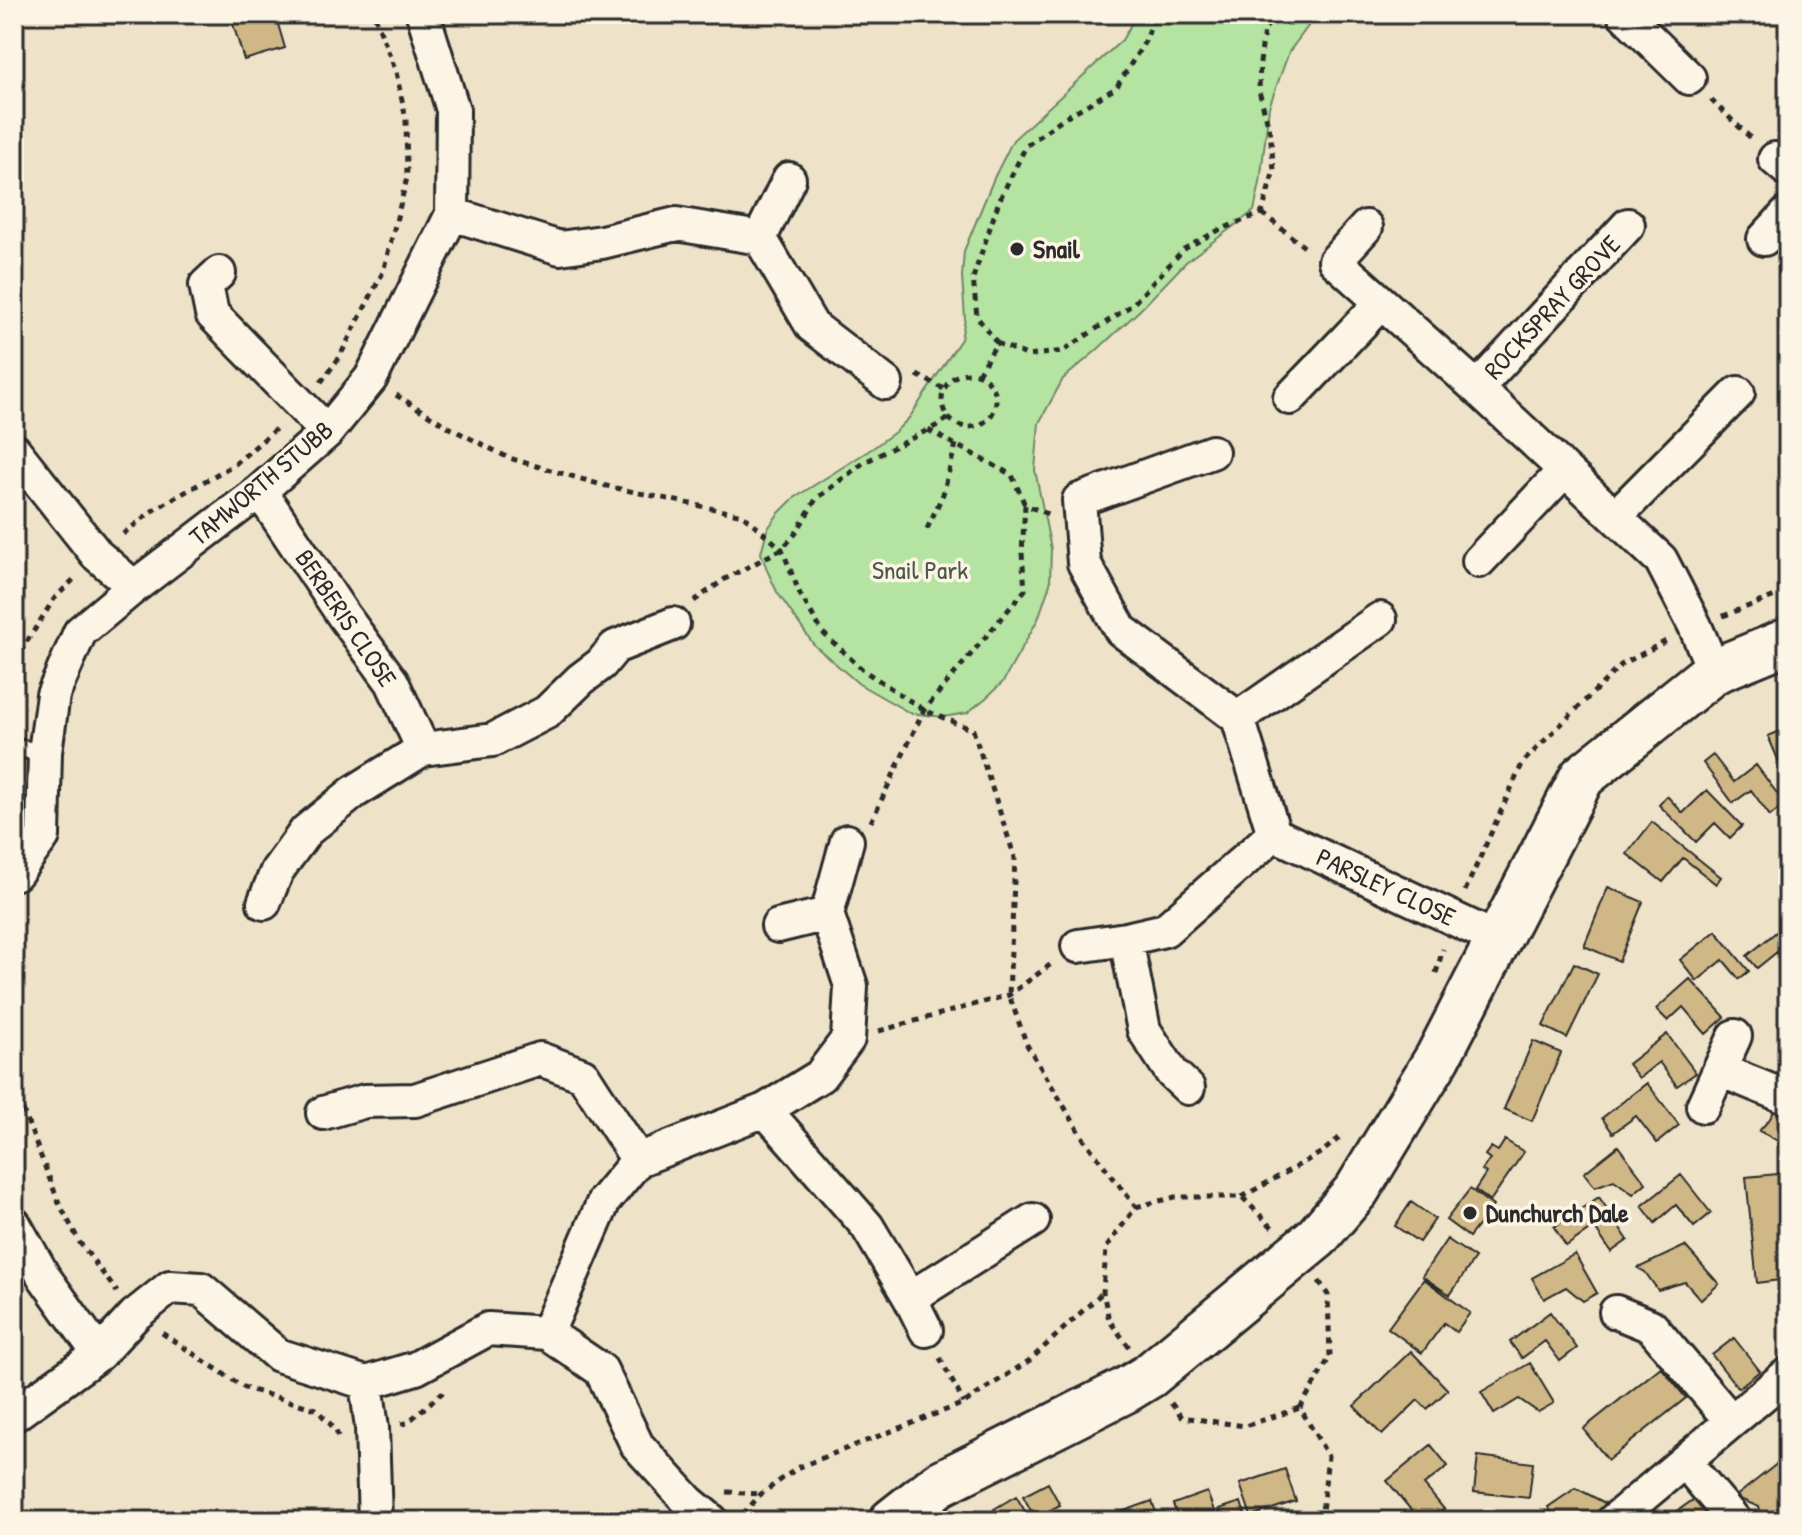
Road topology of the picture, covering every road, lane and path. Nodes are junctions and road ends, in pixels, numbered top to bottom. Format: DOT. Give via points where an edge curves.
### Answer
graph roads {
  1 [pos="423,14"];
  2 [pos="1154,14"];
  3 [pos="1276,14"];
  4 [pos="1624,14"];
  5 [pos="1689,78"];
  6 [pos="1782,164"];
  7 [pos="789,179"];
  8 [pos="1262,213"];
  9 [pos="1788,213"];
  10 [pos="452,214"];
  11 [pos="1628,225"];
  12 [pos="1366,227"];
  13 [pos="760,238"];
  14 [pos="1764,239"];
  15 [pos="1335,261"];
  16 [pos="219,273"];
  17 [pos="1381,303"];
  18 [pos="997,343"];
  19 [pos="339,358"];
  20 [pos="978,374"];
  21 [pos="371,378"];
  22 [pos="886,383"];
  23 [pos="1477,388"];
  24 [pos="1738,393"];
  25 [pos="1290,398"];
  26 [pos="949,418"];
  27 [pos="928,430"];
  28 [pos="327,432"];
  29 [pos="956,444"];
  30 [pos="14,450"];
  31 [pos="1212,452"];
  32 [pos="1564,471"];
  33 [pos="260,491"];
  34 [pos="1025,505"];
  35 [pos="1616,516"];
  36 [pos="1081,526"];
  37 [pos="927,529"];
  38 [pos="782,549"];
  39 [pos="1479,561"];
  40 [pos="134,587"];
  41 [pos="1380,619"];
  42 [pos="673,624"];
  43 [pos="1788,641"];
  44 [pos="1714,671"];
  45 [pos="924,710"];
  46 [pos="1238,718"];
  47 [pos="423,749"];
  48 [pos="29,750"];
  49 [pos="1274,834"];
  50 [pos="847,841"];
  51 [pos="14,873"];
  52 [pos="264,903"];
  53 [pos="827,914"];
  54 [pos="778,926"];
  55 [pos="1126,939"];
  56 [pos="1499,940"];
  57 [pos="1078,946"];
  58 [pos="1009,995"];
  59 [pos="1735,1036"];
  60 [pos="848,1039"];
  61 [pos="1720,1070"];
  62 [pos="1188,1088"];
  63 [pos="1788,1098"];
  64 [pos="1703,1106"];
  65 [pos="765,1110"];
  66 [pos="323,1113"];
  67 [pos="638,1160"];
  68 [pos="1033,1220"];
  69 [pos="14,1224"];
  70 [pos="1103,1292"];
  71 [pos="910,1298"];
  72 [pos="1616,1312"];
  73 [pos="926,1330"];
  74 [pos="547,1333"];
  75 [pos="99,1354"];
  76 [pos="1788,1374"];
  77 [pos="1149,1376"];
  78 [pos="366,1383"];
  79 [pos="449,1387"];
  80 [pos="964,1403"];
  81 [pos="1300,1408"];
  82 [pos="14,1415"];
  83 [pos="1731,1421"];
  84 [pos="372,1428"];
  85 [pos="336,1430"];
  86 [pos="1685,1462"];
  87 [pos="375,1521"];
  88 [pos="712,1521"];
  89 [pos="737,1521"];
  90 [pos="892,1521"];
  91 [pos="1613,1521"];
  92 [pos="1735,1521"];
  1 -- 10 [label="street, TAMWORTH STUBB" via="453,110"];
  2 -- 18 [label="path" via="1147,38 1116,88 1026,146 999,201 973,278 977,317"];
  3 -- 8 [label="path" via="1264,30 1260,63 1259,91 1274,170"];
  4 -- 5 [label="street"];
  5 -- 6 [label="path"];
  7 -- 13 [label="street"];
  8 -- 15 [label="path" via="1324,262"];
  8 -- 18 [label="path" via="1184,249 1132,305 1063,351 1029,356"];
  9 -- 14 [label="street"];
  10 -- 13 [label="street" via="560,248 676,224"];
  10 -- 21 [label="street, TAMWORTH STUBB"];
  11 -- 23 [label="street, ROCKSPRAY GROVE"];
  12 -- 15 [label="street"];
  13 -- 22 [label="street" via="812,326"];
  15 -- 17 [label="street, ROCKSPRAY GROVE"];
  16 -- 28 [label="street" via="206,285 212,314"];
  17 -- 23 [label="street, ROCKSPRAY GROVE"];
  17 -- 25 [label="street"];
  18 -- 20 [label="path"];
  19 -- 21 [label="path"];
  20 -- 26 [label="path" via="958,375 946,385 942,403"];
  20 -- 26 [label="path" via="993,386 996,396 990,418 971,428"];
  21 -- 28 [label="street, TAMWORTH STUBB"];
  21 -- 38 [label="path" via="509,458 602,485 743,515"];
  23 -- 32 [label="street, ROCKSPRAY GROVE"];
  24 -- 35 [label="street"];
  26 -- 27 [label="path"];
  27 -- 29 [label="path"];
  27 -- 38 [label="path" via="863,463 816,499"];
  28 -- 33 [label="street, TAMWORTH STUBB"];
  29 -- 34 [label="path" via="1012,475"];
  29 -- 37 [label="path"];
  30 -- 40 [label="street" via="97,555"];
  31 -- 36 [label="street" via="1079,500"];
  32 -- 35 [label="street, ROCKSPRAY GROVE"];
  32 -- 39 [label="street"];
  33 -- 40 [label="street, TAMWORTH STUBB"];
  33 -- 47 [label="street, BERBERIS CLOSE" via="392,682"];
  34 -- 36 [label="path"];
  34 -- 45 [label="path" via="1025,590"];
  35 -- 44 [label="street, ROCKSPRAY GROVE" via="1661,560"];
  36 -- 46 [label="street" via="1084,563 1121,630"];
  38 -- 42 [label="path" via="698,600 671,607"];
  38 -- 45 [label="path" via="823,633 863,670"];
  40 -- 48 [label="street, TAMWORTH STUBB" via="80,632"];
  41 -- 46 [label="street"];
  42 -- 47 [label="street" via="615,647 547,712 493,740"];
  43 -- 44 [label="street"];
  44 -- 56 [label="street" via="1582,777"];
  45 -- 50 [label="path" via="866,832"];
  45 -- 58 [label="path" via="973,730 1015,858"];
  46 -- 49 [label="street"];
  47 -- 52 [label="street" via="354,792 306,831 277,871"];
  48 -- 51 [label="street, TAMWORTH STUBB" via="43,836"];
  49 -- 55 [label="street" via="1165,930"];
  49 -- 56 [label="street, PARSLEY CLOSE"];
  50 -- 53 [label="street"];
  53 -- 54 [label="street"];
  53 -- 60 [label="street" via="851,986"];
  55 -- 57 [label="street"];
  55 -- 62 [label="street" via="1144,1030"];
  56 -- 77 [label="street" via="1438,1057 1357,1190 1317,1237"];
  57 -- 58 [label="path"];
  58 -- 60 [label="path"];
  58 -- 70 [label="path" via="1034,1057 1085,1141 1136,1207 1106,1248"];
  59 -- 61 [label="street"];
  60 -- 65 [label="street" via="820,1076"];
  61 -- 63 [label="street"];
  61 -- 64 [label="street"];
  65 -- 67 [label="street"];
  65 -- 71 [label="street" via="867,1226"];
  66 -- 67 [label="street" via="365,1101 415,1100 540,1059 583,1075"];
  67 -- 74 [label="street" via="604,1201"];
  68 -- 71 [label="street"];
  69 -- 75 [label="street"];
  70 -- 77 [label="path" via="1109,1320"];
  70 -- 80 [label="path" via="1030,1360"];
  71 -- 73 [label="street"];
  72 -- 83 [label="street" via="1651,1326"];
  73 -- 80 [label="path"];
  74 -- 78 [label="street" via="488,1329 416,1368"];
  74 -- 88 [label="street" via="601,1370 637,1445"];
  75 -- 78 [label="street" via="170,1287 201,1289 278,1355"];
  75 -- 82 [label="street"];
  76 -- 83 [label="street"];
  77 -- 81 [label="path" via="1182,1417 1245,1426"];
  77 -- 90 [label="street" via="939,1484"];
  78 -- 84 [label="street"];
  79 -- 84 [label="path" via="407,1423"];
  80 -- 89 [label="path" via="799,1467 761,1494"];
  83 -- 86 [label="street"];
  84 -- 85 [label="path"];
  84 -- 87 [label="street"];
  86 -- 91 [label="street"];
  86 -- 92 [label="street"];
}
